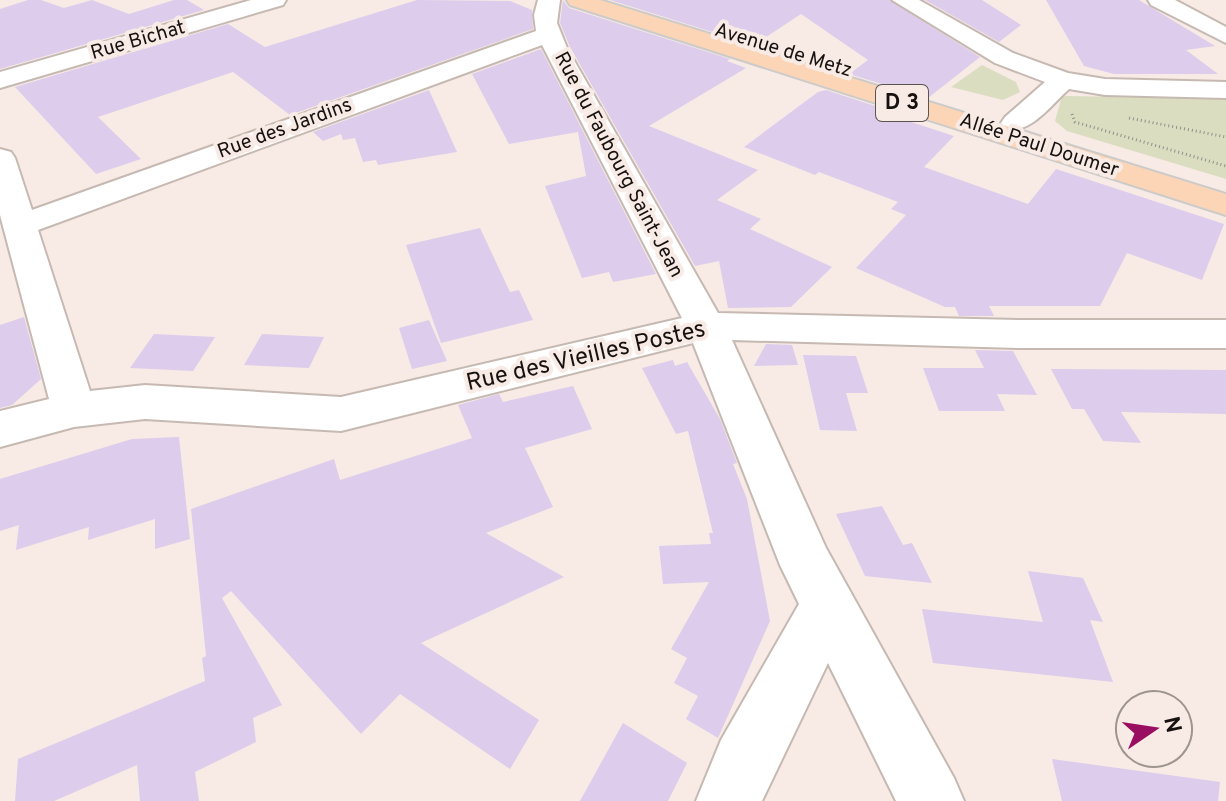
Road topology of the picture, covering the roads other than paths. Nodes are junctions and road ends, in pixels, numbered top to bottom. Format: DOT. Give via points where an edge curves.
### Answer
graph roads {
  1 [pos="275,0"];
  2 [pos="549,0"];
  3 [pos="578,0"];
  4 [pos="616,0"];
  5 [pos="903,0"];
  6 [pos="1159,0"];
  7 [pos="1199,10"];
  8 [pos="550,34"];
  9 [pos="1226,36"];
  10 [pos="0,80"];
  11 [pos="1063,80"];
  12 [pos="1226,90"];
  13 [pos="1015,123"];
  14 [pos="0,158"];
  15 [pos="1226,188"];
  16 [pos="1226,205"];
  17 [pos="21,225"];
  18 [pos="706,326"];
  19 [pos="1226,334"];
  20 [pos="74,410"];
  21 [pos="0,429"];
  22 [pos="828,605"];
  23 [pos="729,801"];
  24 [pos="931,801"];
  1 -- 10 [label="street, Rue Bichat"];
  2 -- 8 [label="street, Rue du Faubourg Saint-Jean" via="544,9"];
  3 -- 16 [label="main road, Allée Paul Doumer / D 3"];
  4 -- 13 [label="main road, Avenue de Metz / D 3"];
  5 -- 11 [label="street" via="1004,58"];
  6 -- 7 [label="street"];
  7 -- 9 [label="street"];
  8 -- 17 [label="street, Rue des Jardins"];
  8 -- 18 [label="street, Rue du Faubourg Saint-Jean"];
  11 -- 12 [label="street" via="1105,87"];
  11 -- 13 [label="street"];
  13 -- 15 [label="main road, Avenue de Metz / D 3"];
  14 -- 17 [label="street"];
  17 -- 20 [label="street"];
  18 -- 19 [label="street, Rue des Vieilles Postes"];
  18 -- 20 [label="street, Rue des Vieilles Postes" via="341,414 145,402"];
  18 -- 22 [label="street, Rue du Faubourg Saint-Jean"];
  20 -- 21 [label="street, Rue des Vieilles Postes"];
  22 -- 23 [label="street"];
  22 -- 24 [label="street, Rue du Faubourg Saint-Jean"];
}
